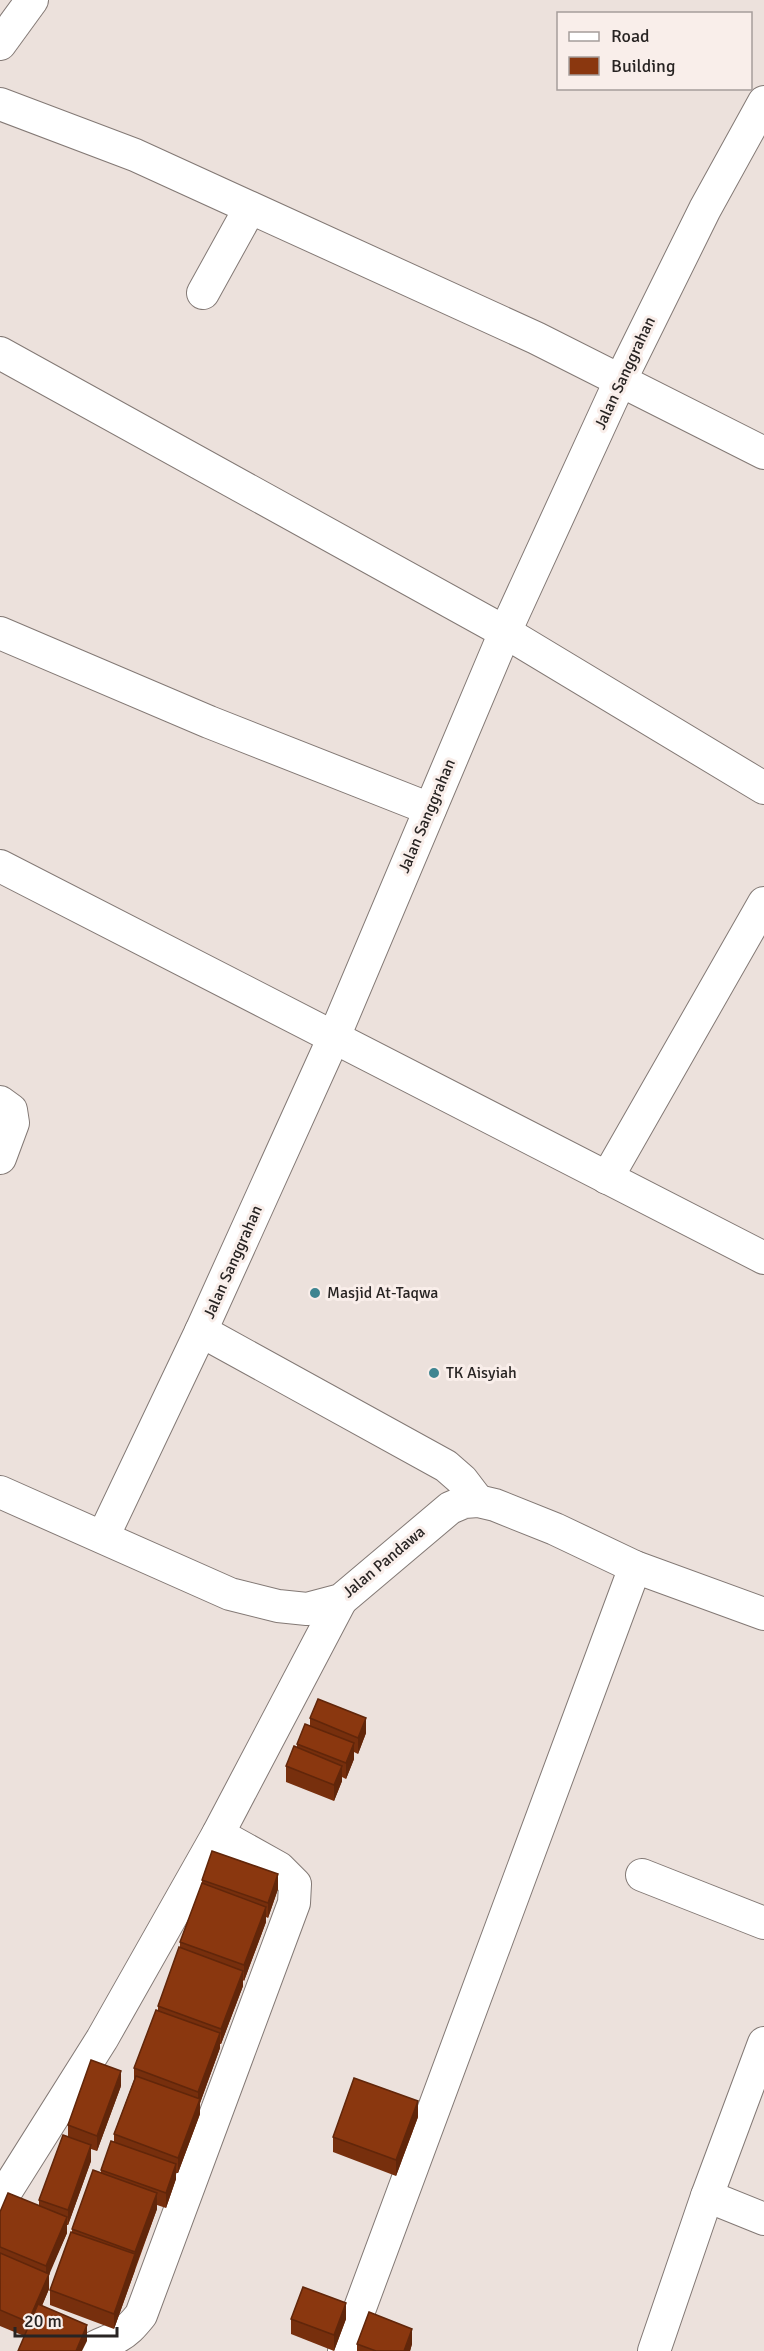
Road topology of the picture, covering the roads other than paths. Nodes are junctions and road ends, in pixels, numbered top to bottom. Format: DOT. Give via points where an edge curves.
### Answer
graph roads {
  1 [pos="32,0"];
  2 [pos="0,44"];
  3 [pos="764,102"];
  4 [pos="0,104"];
  5 [pos="250,208"];
  6 [pos="203,293"];
  7 [pos="0,353"];
  8 [pos="621,379"];
  9 [pos="764,453"];
  10 [pos="0,633"];
  11 [pos="505,633"];
  12 [pos="764,788"];
  13 [pos="430,809"];
  14 [pos="0,866"];
  15 [pos="764,903"];
  16 [pos="334,1037"];
  17 [pos="0,1102"];
  18 [pos="0,1158"];
  19 [pos="607,1178"];
  20 [pos="764,1258"];
  21 [pos="201,1331"];
  22 [pos="0,1492"];
  23 [pos="478,1501"];
  24 [pos="103,1537"];
  25 [pos="635,1567"];
  26 [pos="341,1600"];
  27 [pos="764,1614"];
  28 [pos="218,1834"];
  29 [pos="642,1875"];
  30 [pos="764,1923"];
  31 [pos="764,2043"];
  32 [pos="707,2196"];
  33 [pos="0,2201"];
  34 [pos="764,2219"];
  35 [pos="89,2351"];
  36 [pos="344,2351"];
  37 [pos="654,2351"];
  1 -- 2 [label="street"];
  3 -- 8 [label="street, Jalan Sanggrahan" via="705,208"];
  4 -- 5 [label="street" via="135,155"];
  5 -- 6 [label="street"];
  5 -- 8 [label="street"];
  7 -- 11 [label="street"];
  8 -- 9 [label="street"];
  8 -- 11 [label="street, Jalan Sanggrahan"];
  10 -- 13 [label="street" via="209,722"];
  11 -- 12 [label="street"];
  11 -- 13 [label="street, Jalan Sanggrahan"];
  13 -- 16 [label="street, Jalan Sanggrahan"];
  14 -- 16 [label="street"];
  15 -- 19 [label="street"];
  16 -- 19 [label="street"];
  16 -- 21 [label="street, Jalan Sanggrahan"];
  17 -- 18 [label="street" via="11,1110 14,1118"];
  19 -- 20 [label="street"];
  21 -- 23 [label="street" via="446,1466"];
  21 -- 24 [label="street, Jalan Sanggrahan"];
  22 -- 24 [label="street, Jalan Pandawa"];
  23 -- 25 [label="street" via="555,1529"];
  23 -- 26 [label="street, Jalan Pandawa" via="450,1508"];
  24 -- 26 [label="street, Jalan Pandawa" via="230,1594 307,1609"];
  25 -- 27 [label="street"];
  25 -- 36 [label="street"];
  26 -- 28 [label="street"];
  28 -- 33 [label="street" via="102,2040"];
  28 -- 35 [label="street" via="279,1868 294,1884 294,1903 141,2315 131,2328"];
  29 -- 30 [label="street"];
  31 -- 32 [label="street"];
  32 -- 34 [label="street"];
  32 -- 37 [label="street"];
}
